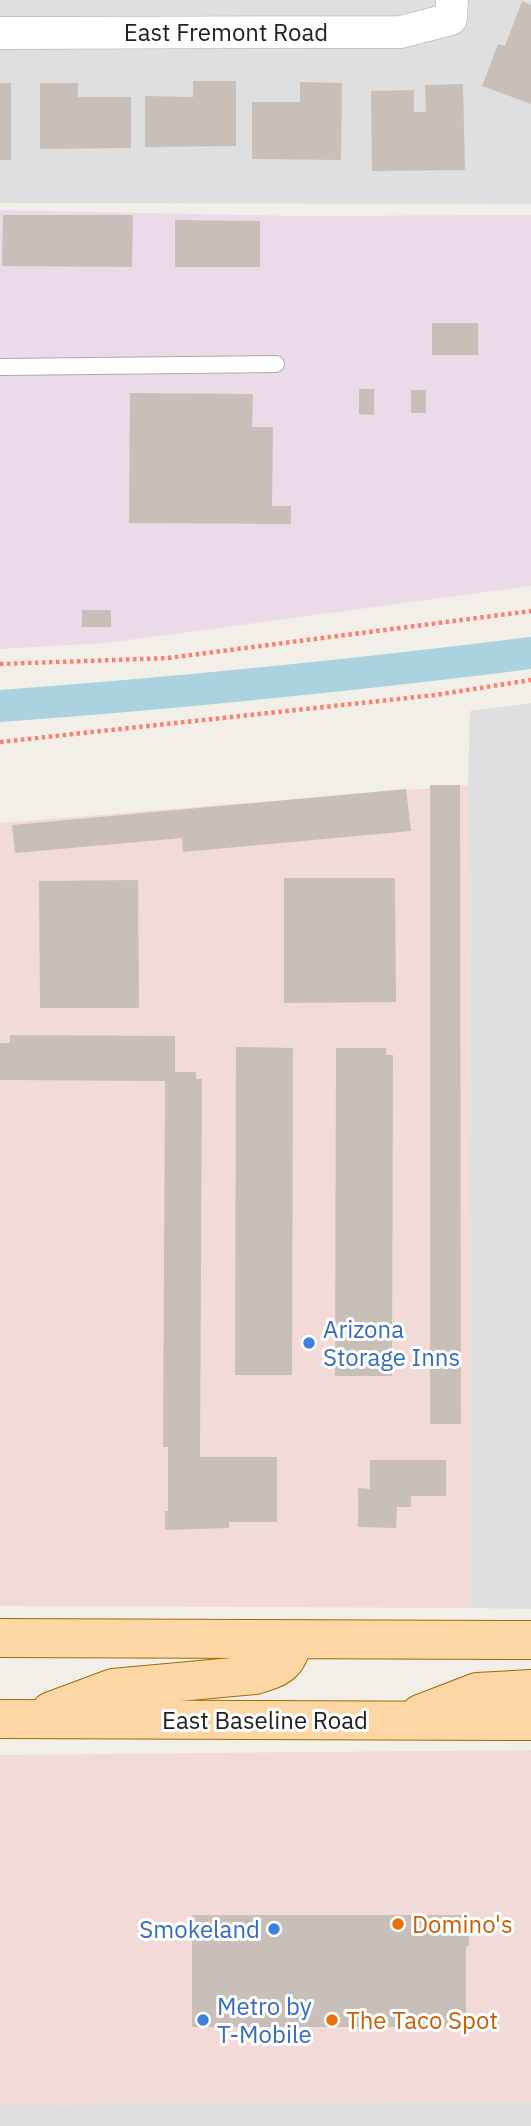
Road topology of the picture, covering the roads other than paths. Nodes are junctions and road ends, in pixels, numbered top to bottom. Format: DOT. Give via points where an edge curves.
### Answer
graph roads {
  1 [pos="452,10"];
  2 [pos="0,33"];
  3 [pos="276,364"];
  4 [pos="0,367"];
  5 [pos="0,1638"];
  6 [pos="293,1640"];
  7 [pos="531,1640"];
  8 [pos="531,1689"];
  9 [pos="15,1719"];
  10 [pos="402,1721"];
  11 [pos="531,1721"];
  1 -- 2 [label="street, East Fremont Road" via="401,32"];
  3 -- 4 [label="lane"];
  5 -- 6 [label="main road"];
  6 -- 7 [label="main road"];
  6 -- 9 [label="main road" via="284,1663 255,1675 113,1688"];
  8 -- 10 [label="main road" via="477,1692"];
  9 -- 10 [label="main road, East Baseline Road"];
  10 -- 11 [label="main road, East Baseline Road"];
}
